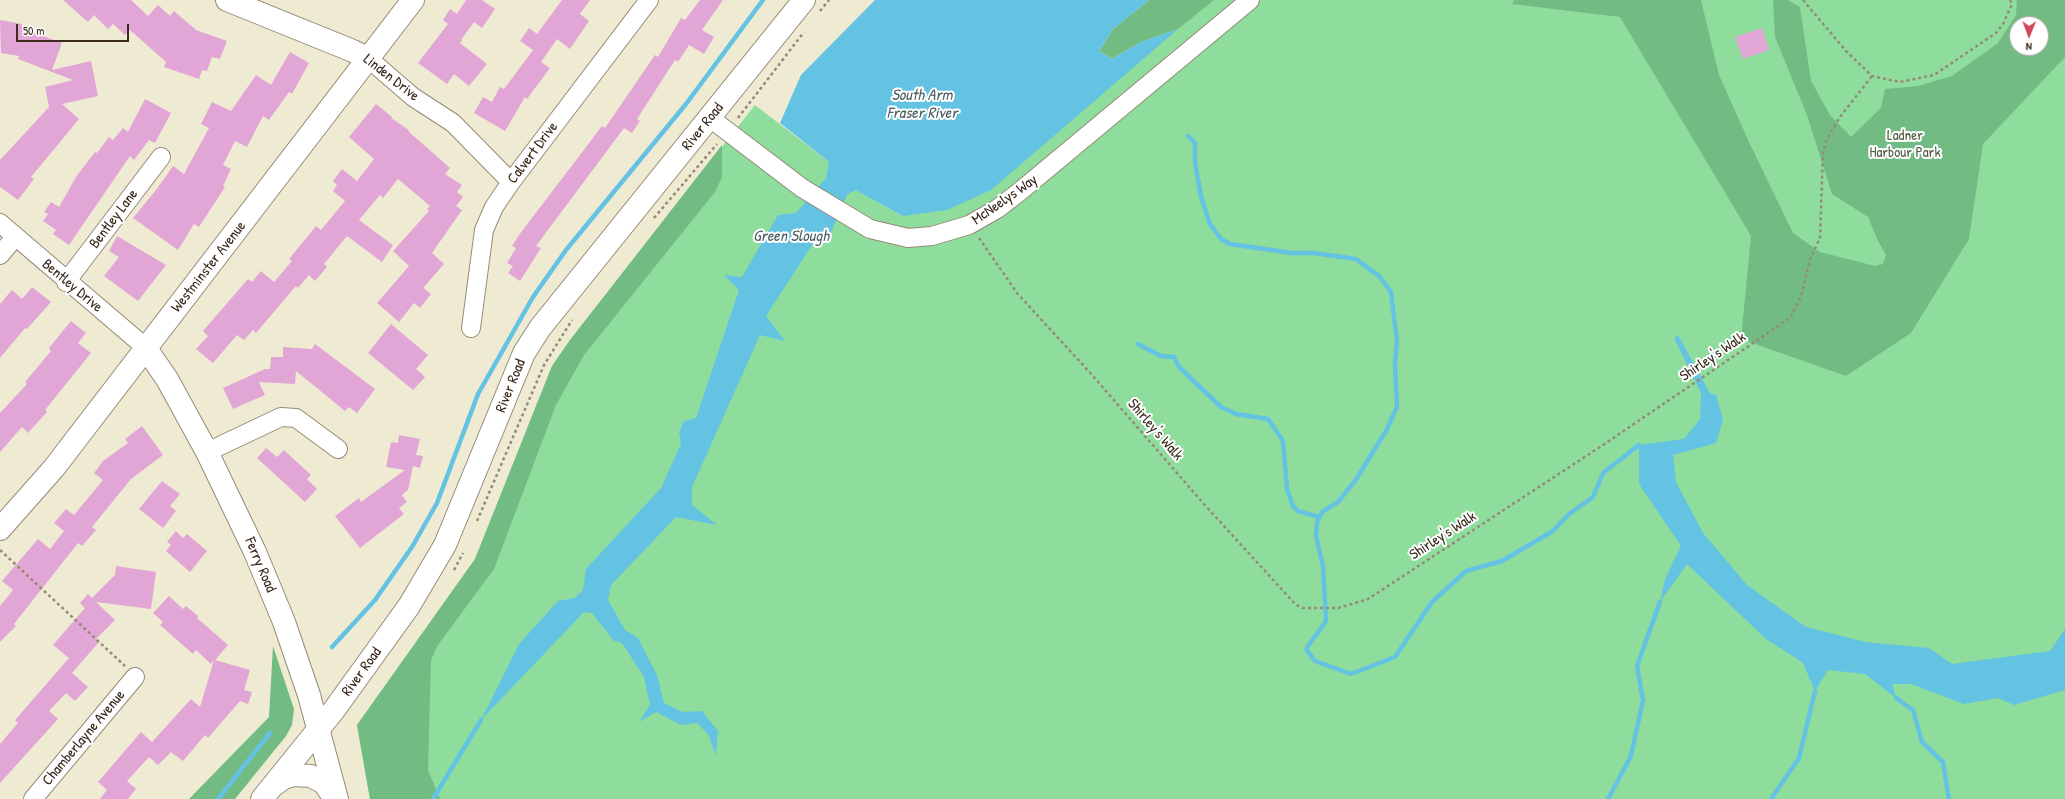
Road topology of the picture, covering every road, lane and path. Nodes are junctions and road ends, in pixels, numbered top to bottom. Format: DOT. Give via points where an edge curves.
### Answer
graph roads {
  1 [pos="227,0"];
  2 [pos="413,0"];
  3 [pos="649,0"];
  4 [pos="828,0"];
  5 [pos="1250,0"];
  6 [pos="1803,0"];
  7 [pos="2010,0"];
  8 [pos="811,6"];
  9 [pos="805,31"];
  10 [pos="369,59"];
  11 [pos="1872,76"];
  12 [pos="710,118"];
  13 [pos="738,118"];
  14 [pos="716,145"];
  15 [pos="161,157"];
  16 [pos="511,182"];
  17 [pos="652,220"];
  18 [pos="0,223"];
  19 [pos="969,225"];
  20 [pos="15,237"];
  21 [pos="0,254"];
  22 [pos="66,282"];
  23 [pos="575,316"];
  24 [pos="471,328"];
  25 [pos="145,347"];
  26 [pos="338,449"];
  27 [pos="207,452"];
  28 [pos="474,526"];
  29 [pos="0,529"];
  30 [pos="466,547"];
  31 [pos="0,550"];
  32 [pos="451,573"];
  33 [pos="135,677"];
  34 [pos="318,732"];
  35 [pos="267,792"];
  36 [pos="33,799"];
  37 [pos="336,799"];
  1 -- 10 [label="street, Linden Drive"];
  2 -- 10 [label="street, Westminster Avenue"];
  3 -- 16 [label="street, Calvert Drive"];
  4 -- 8 [label="path"];
  5 -- 19 [label="street, McNeelys Way" via="1018,193"];
  6 -- 11 [label="path" via="1846,51"];
  7 -- 11 [label="path" via="2012,4 1996,33 1934,75 1900,82"];
  8 -- 12 [label="street, River Road"];
  9 -- 13 [label="path"];
  10 -- 16 [label="street, Linden Drive" via="413,96 453,123"];
  10 -- 25 [label="street, Westminster Avenue"];
  11 -- 19 [label="path, Shirley's Walk" via="1840,117 1827,139 1823,152 1820,238 1810,258 1801,297 1790,318 1368,599 1338,608 1303,608 1296,605 1017,293"];
  12 -- 19 [label="street, McNeelys Way" via="802,188 870,229 908,238 932,236"];
  12 -- 34 [label="street, River Road" via="558,304 524,353 445,545 409,606"];
  14 -- 17 [label="path"];
  15 -- 22 [label="street, Bentley Lane"];
  16 -- 24 [label="street, Calvert Drive" via="494,207 484,230"];
  18 -- 20 [label="street, Bentley Drive"];
  20 -- 21 [label="street"];
  20 -- 22 [label="street, Bentley Drive"];
  22 -- 25 [label="street, Bentley Drive"];
  23 -- 28 [label="path" via="544,365"];
  25 -- 27 [label="street, Ferry Road" via="167,379"];
  25 -- 29 [label="street, Westminster Avenue" via="54,468"];
  26 -- 27 [label="street" via="296,418 280,417"];
  27 -- 34 [label="street, Ferry Road" via="256,552 284,622 309,694"];
  30 -- 32 [label="path"];
  31 -- 33 [label="path" via="114,654"];
  33 -- 36 [label="street, Chamberlayne Avenue"];
  34 -- 35 [label="street, River Road"];
  34 -- 37 [label="street, Ferry Road"];
  35 -- 37 [label="street" via="284,778 294,775 311,776 324,783"];
}
